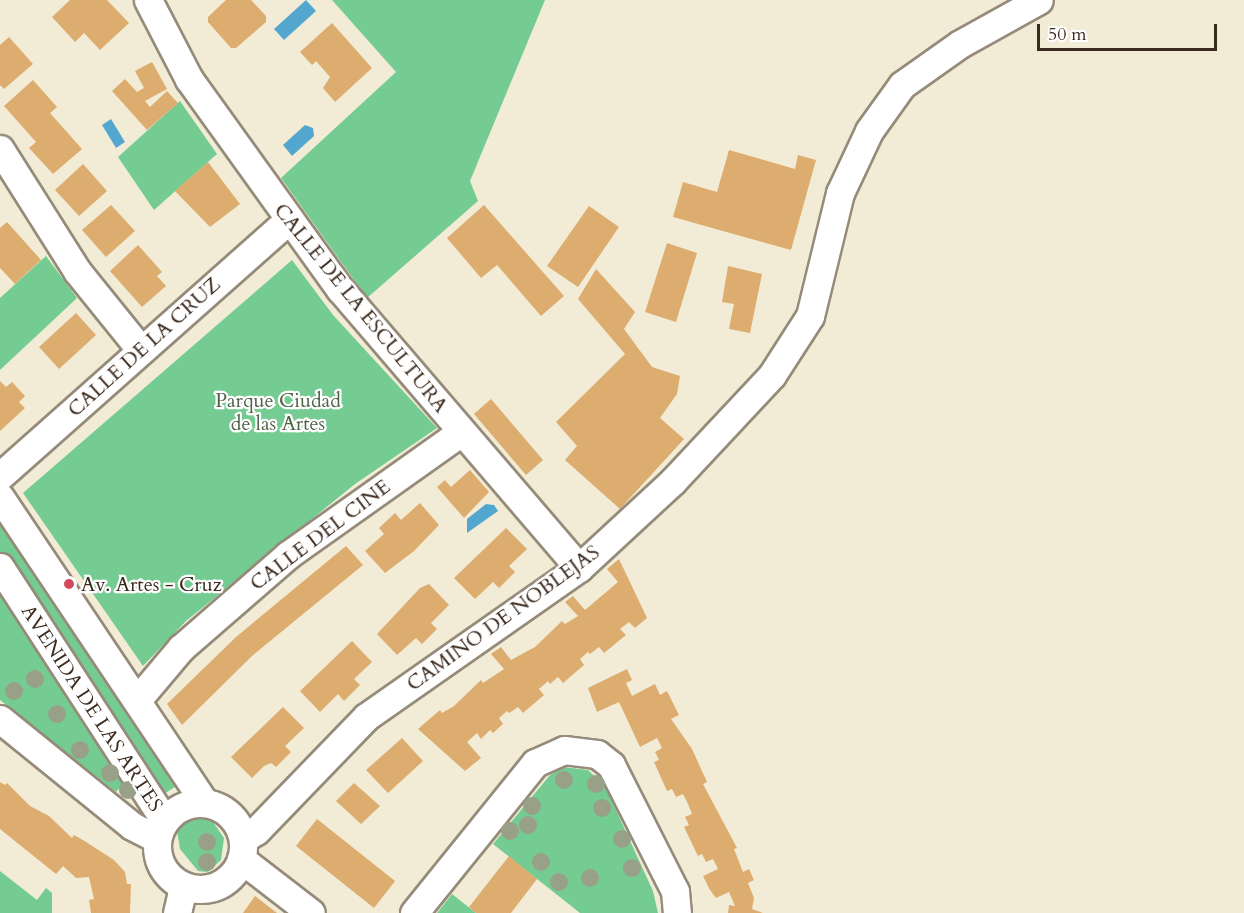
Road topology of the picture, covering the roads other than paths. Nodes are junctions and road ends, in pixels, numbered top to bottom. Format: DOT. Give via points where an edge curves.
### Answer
graph roads {
  1 [pos="148,0"];
  2 [pos="1039,0"];
  3 [pos="0,149"];
  4 [pos="289,219"];
  5 [pos="140,349"];
  6 [pos="461,432"];
  7 [pos="0,476"];
  8 [pos="0,496"];
  9 [pos="0,567"];
  10 [pos="579,568"];
  11 [pos="138,699"];
  12 [pos="0,719"];
  13 [pos="204,802"];
  14 [pos="160,830"];
  15 [pos="242,849"];
  16 [pos="183,886"];
  17 [pos="177,913"];
  18 [pos="311,913"];
  19 [pos="414,913"];
  20 [pos="677,913"];
  1 -- 4 [label="street, CALLE DE LA ESCULTURA" via="189,79"];
  2 -- 10 [label="street, CAMINO DE NOBLEJAS" via="960,44 902,85 869,131 840,193 810,316 772,375 672,482"];
  3 -- 5 [label="street" via="77,271"];
  4 -- 5 [label="street, CALLE DE LA CRUZ"];
  4 -- 6 [label="street, CALLE DE LA ESCULTURA" via="340,289"];
  5 -- 7 [label="street, CALLE DE LA CRUZ"];
  6 -- 10 [label="street, CALLE DE LA ESCULTURA"];
  6 -- 11 [label="street, CALLE DEL CINE" via="288,555 181,648"];
  8 -- 11 [label="street"];
  9 -- 14 [label="street, AVENIDA DE LAS ARTES"];
  10 -- 15 [label="street, CAMINO DE NOBLEJAS" via="366,717"];
  11 -- 13 [label="street"];
  12 -- 14 [label="street" via="132,826"];
  13 -- 14 [label="street" via="175,810"];
  13 -- 15 [label="street" via="230,814"];
  14 -- 16 [label="street" via="162,868"];
  15 -- 16 [label="street" via="224,882 197,889"];
  15 -- 18 [label="street"];
  16 -- 17 [label="street"];
  19 -- 20 [label="street" via="535,763 564,750 597,754 611,765 675,891"];
}
